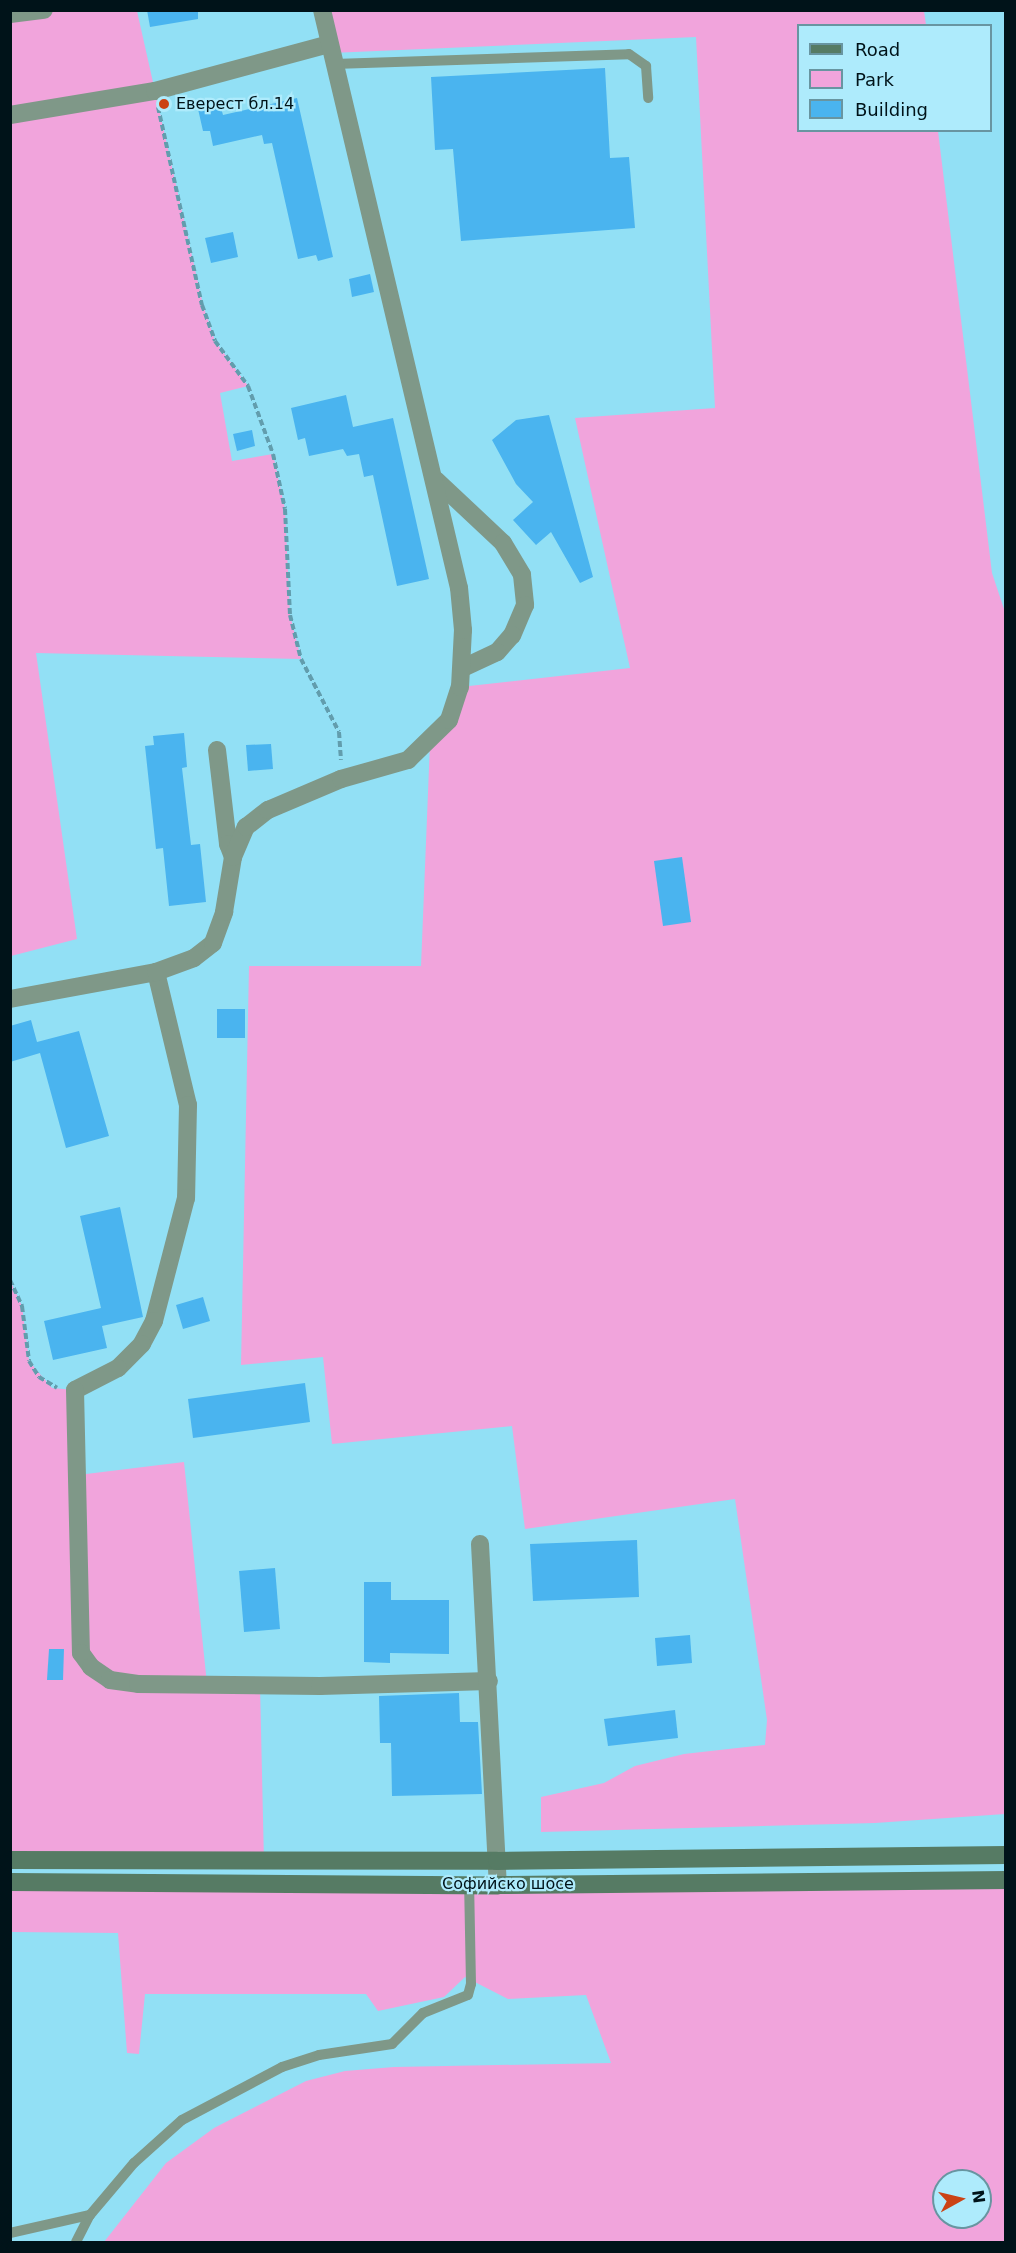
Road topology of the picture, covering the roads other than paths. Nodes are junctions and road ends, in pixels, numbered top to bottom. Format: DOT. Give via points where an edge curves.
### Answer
graph roads {
  1 [pos="44,10"];
  2 [pos="322,10"];
  3 [pos="10,14"];
  4 [pos="329,44"];
  5 [pos="334,64"];
  6 [pos="648,98"];
  7 [pos="10,115"];
  8 [pos="436,480"];
  9 [pos="462,668"];
  10 [pos="216,750"];
  11 [pos="233,857"];
  12 [pos="156,972"];
  13 [pos="10,999"];
  14 [pos="480,1544"];
  15 [pos="489,1681"];
  16 [pos="1005,1856"];
  17 [pos="10,1860"];
  18 [pos="497,1861"];
  19 [pos="1005,1880"];
  20 [pos="10,1882"];
  21 [pos="469,1884"];
  22 [pos="498,1885"];
  23 [pos="90,2215"];
  24 [pos="10,2233"];
  25 [pos="76,2242"];
  1 -- 3 [label="street"];
  2 -- 4 [label="street"];
  4 -- 5 [label="street"];
  4 -- 7 [label="street" via="155,91"];
  5 -- 6 [label="lane" via="629,54 646,66"];
  5 -- 8 [label="street"];
  8 -- 9 [label="street" via="459,588"];
  8 -- 9 [label="street" via="503,543 522,575 525,605 512,635 497,652"];
  9 -- 11 [label="street" via="449,720 430,743 408,760 341,780 268,810 246,827"];
  10 -- 11 [label="street"];
  11 -- 12 [label="street" via="224,912 213,943 194,958"];
  12 -- 13 [label="street"];
  12 -- 15 [label="street" via="188,1105 186,1198 154,1321 142,1344 118,1368 75,1389 81,1653 91,1667 110,1680 138,1684 320,1686"];
  14 -- 15 [label="street"];
  15 -- 18 [label="street"];
  16 -- 18 [label="main road, Софийско шосе"];
  17 -- 18 [label="main road, Софийско шосе"];
  18 -- 22 [label="street"];
  19 -- 22 [label="main road, Софийско шосе"];
  20 -- 21 [label="main road, Софийско шосе" via="98,1886"];
  21 -- 22 [label="main road, Софийско шосе"];
  21 -- 23 [label="lane" via="468,1995 423,2013 392,2044 319,2055 282,2067 200,2109 134,2163"];
  23 -- 24 [label="lane"];
  23 -- 25 [label="lane"];
}
